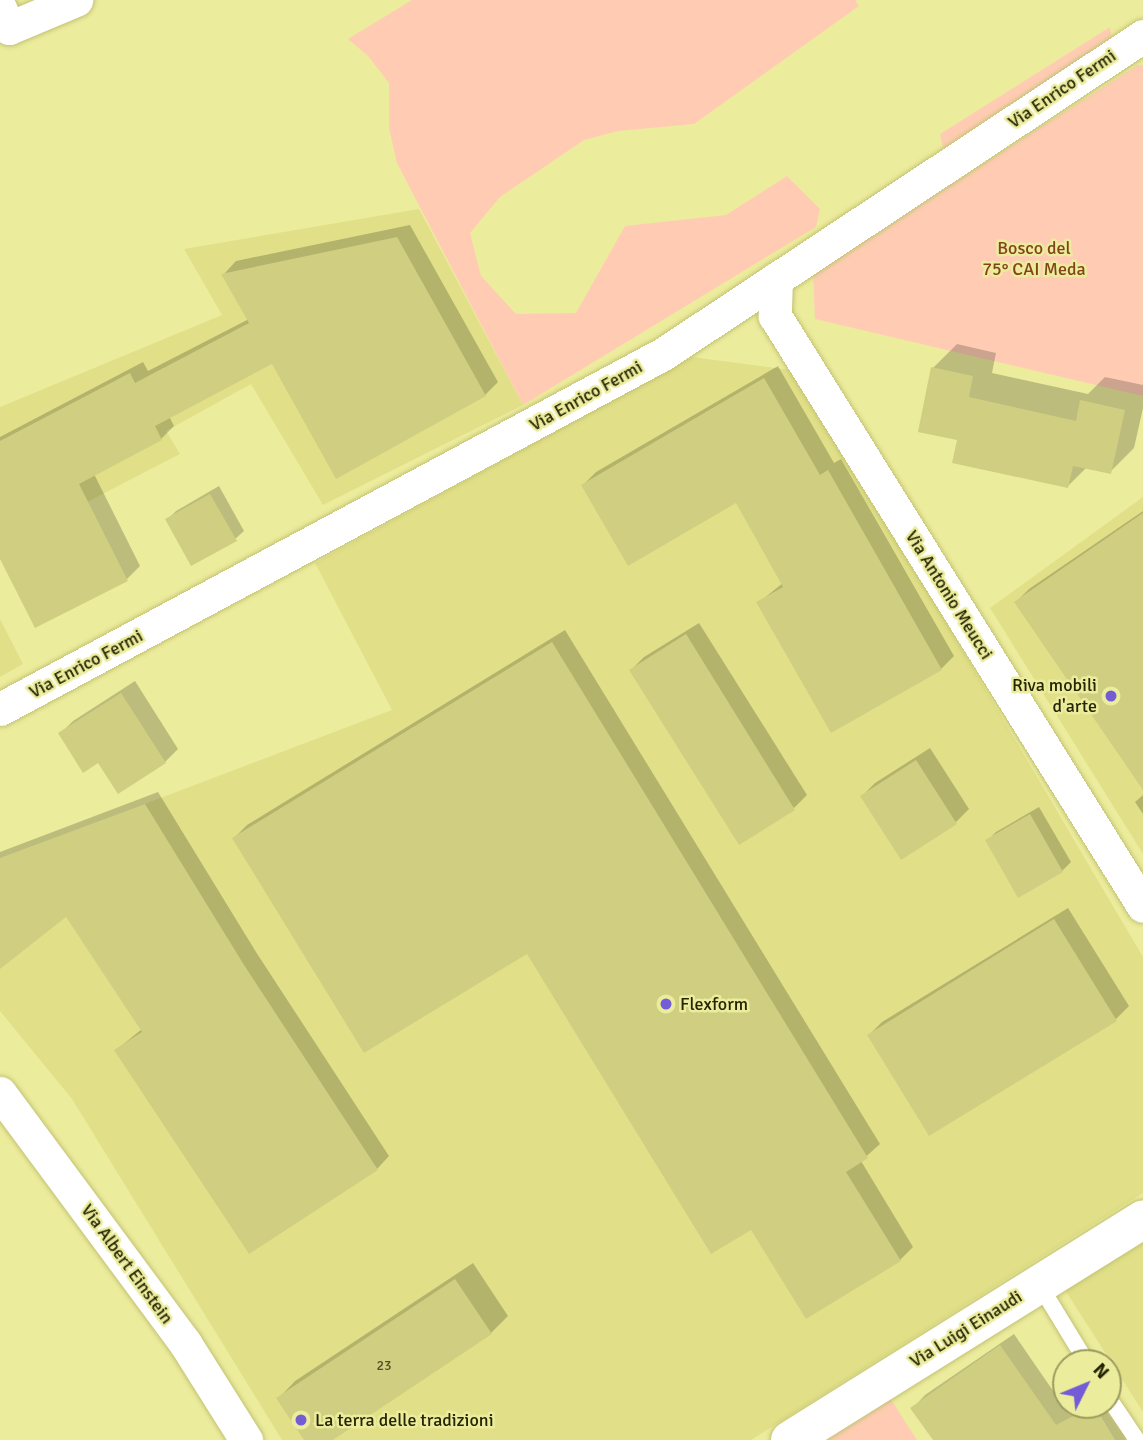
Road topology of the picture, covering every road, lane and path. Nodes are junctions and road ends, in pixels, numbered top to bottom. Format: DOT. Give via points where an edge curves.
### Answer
graph roads {
  1 [pos="76,0"];
  2 [pos="0,8"];
  3 [pos="1143,36"];
  4 [pos="776,279"];
  5 [pos="0,709"];
  6 [pos="1143,906"];
  7 [pos="0,1093"];
  8 [pos="1143,1219"];
  9 [pos="1038,1284"];
  10 [pos="1078,1349"];
  11 [pos="1122,1418"];
  12 [pos="246,1440"];
  13 [pos="790,1440"];
  14 [pos="1137,1440"];
  1 -- 2 [label="street" via="9,28"];
  3 -- 4 [label="street, Via Enrico Fermi"];
  4 -- 5 [label="street, Via Enrico Fermi" via="663,354"];
  4 -- 6 [label="street, Via Antonio Meucci" via="775,316"];
  7 -- 12 [label="street, Via Albert Einstein" via="185,1343"];
  8 -- 9 [label="street, Via Luigi Einaudi"];
  9 -- 10 [label="lane"];
  9 -- 13 [label="street, Via Luigi Einaudi"];
  11 -- 14 [label="lane"];
}
